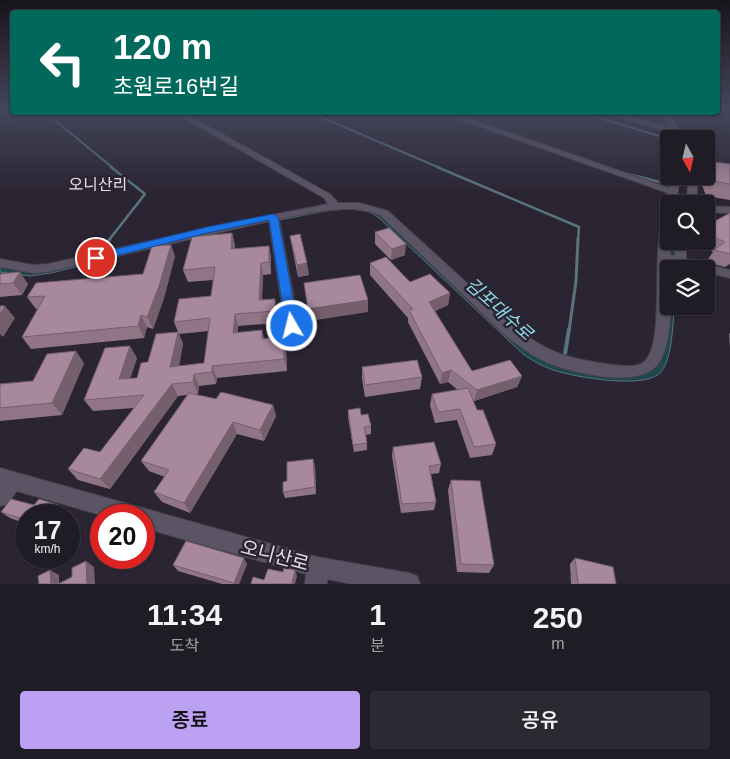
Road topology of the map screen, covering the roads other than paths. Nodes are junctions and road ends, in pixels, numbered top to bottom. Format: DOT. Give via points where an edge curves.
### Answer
graph roads {
  1 [pos="220,136"];
  2 [pos="512,136"];
  3 [pos="674,185"];
  4 [pos="673,192"];
  5 [pos="672,195"];
  6 [pos="336,207"];
  7 [pos="715,209"];
  8 [pos="730,210"];
  9 [pos="273,217"];
  10 [pos="665,250"];
  11 [pos="664,257"];
  12 [pos="676,260"];
  13 [pos="0,263"];
  14 [pos="715,270"];
  15 [pos="730,274"];
  16 [pos="292,326"];
  17 [pos="7,480"];
  18 [pos="0,497"];
  19 [pos="98,504"];
  20 [pos="155,522"];
  21 [pos="317,575"];
  22 [pos="409,584"];
  1 -- 6 [label="street" via="327,196"];
  2 -- 4 [label="street"];
  3 -- 4 [label="street"];
  4 -- 5 [label="street"];
  6 -- 9 [label="street"];
  6 -- 11 [label="street" via="368,207 384,213 532,349 554,360 583,367 629,371 648,367 653,361 664,309"];
  7 -- 8 [label="street"];
  9 -- 13 [label="street" via="48,268 33,269"];
  9 -- 16 [label="street"];
  10 -- 11 [label="street"];
  11 -- 12 [label="street"];
  14 -- 15 [label="street"];
  17 -- 18 [label="street"];
  17 -- 19 [label="street"];
  20 -- 21 [label="street, 오니산로"];
  21 -- 22 [label="street, 오니산로"];
}
